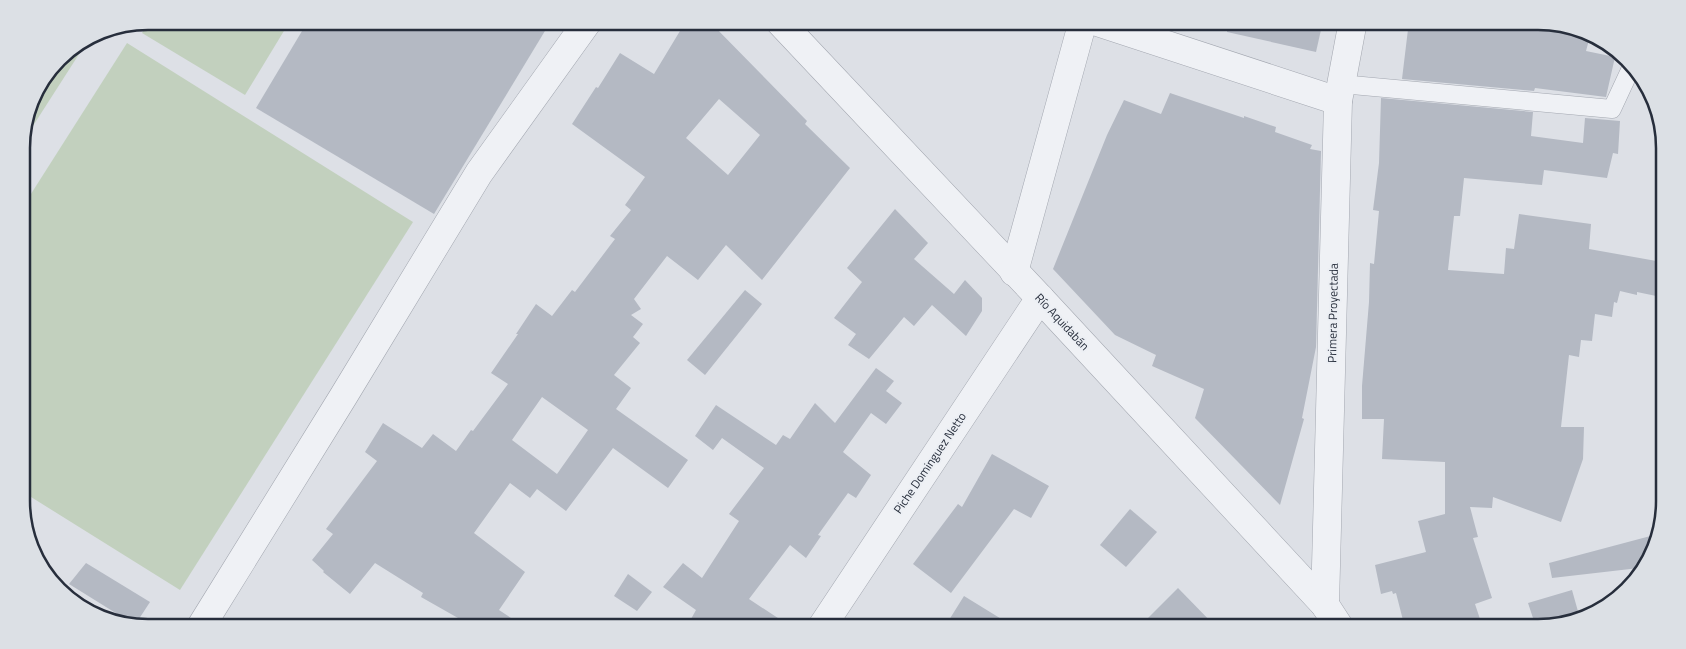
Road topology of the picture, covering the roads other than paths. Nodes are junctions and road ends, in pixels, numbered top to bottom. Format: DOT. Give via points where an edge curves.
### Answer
graph roads {
  1 [pos="582,30"];
  2 [pos="787,30"];
  3 [pos="1081,30"];
  4 [pos="1125,30"];
  5 [pos="1351,30"];
  6 [pos="1629,73"];
  7 [pos="1339,92"];
  8 [pos="1014,272"];
  9 [pos="1040,298"];
  10 [pos="1333,616"];
  11 [pos="206,619"];
  12 [pos="827,619"];
  1 -- 11 [label="street" via="479,173"];
  2 -- 8 [label="street, Río Aquidabán"];
  3 -- 8 [label="street"];
  4 -- 7 [label="street"];
  5 -- 7 [label="street, Primera Proyectada"];
  6 -- 7 [label="lane" via="1612,110"];
  7 -- 10 [label="street, Primera Proyectada"];
  8 -- 9 [label="street, Río Aquidabán"];
  9 -- 10 [label="street, Río Aquidabán"];
  9 -- 12 [label="street, Piche Dominguez Netto"];
}
